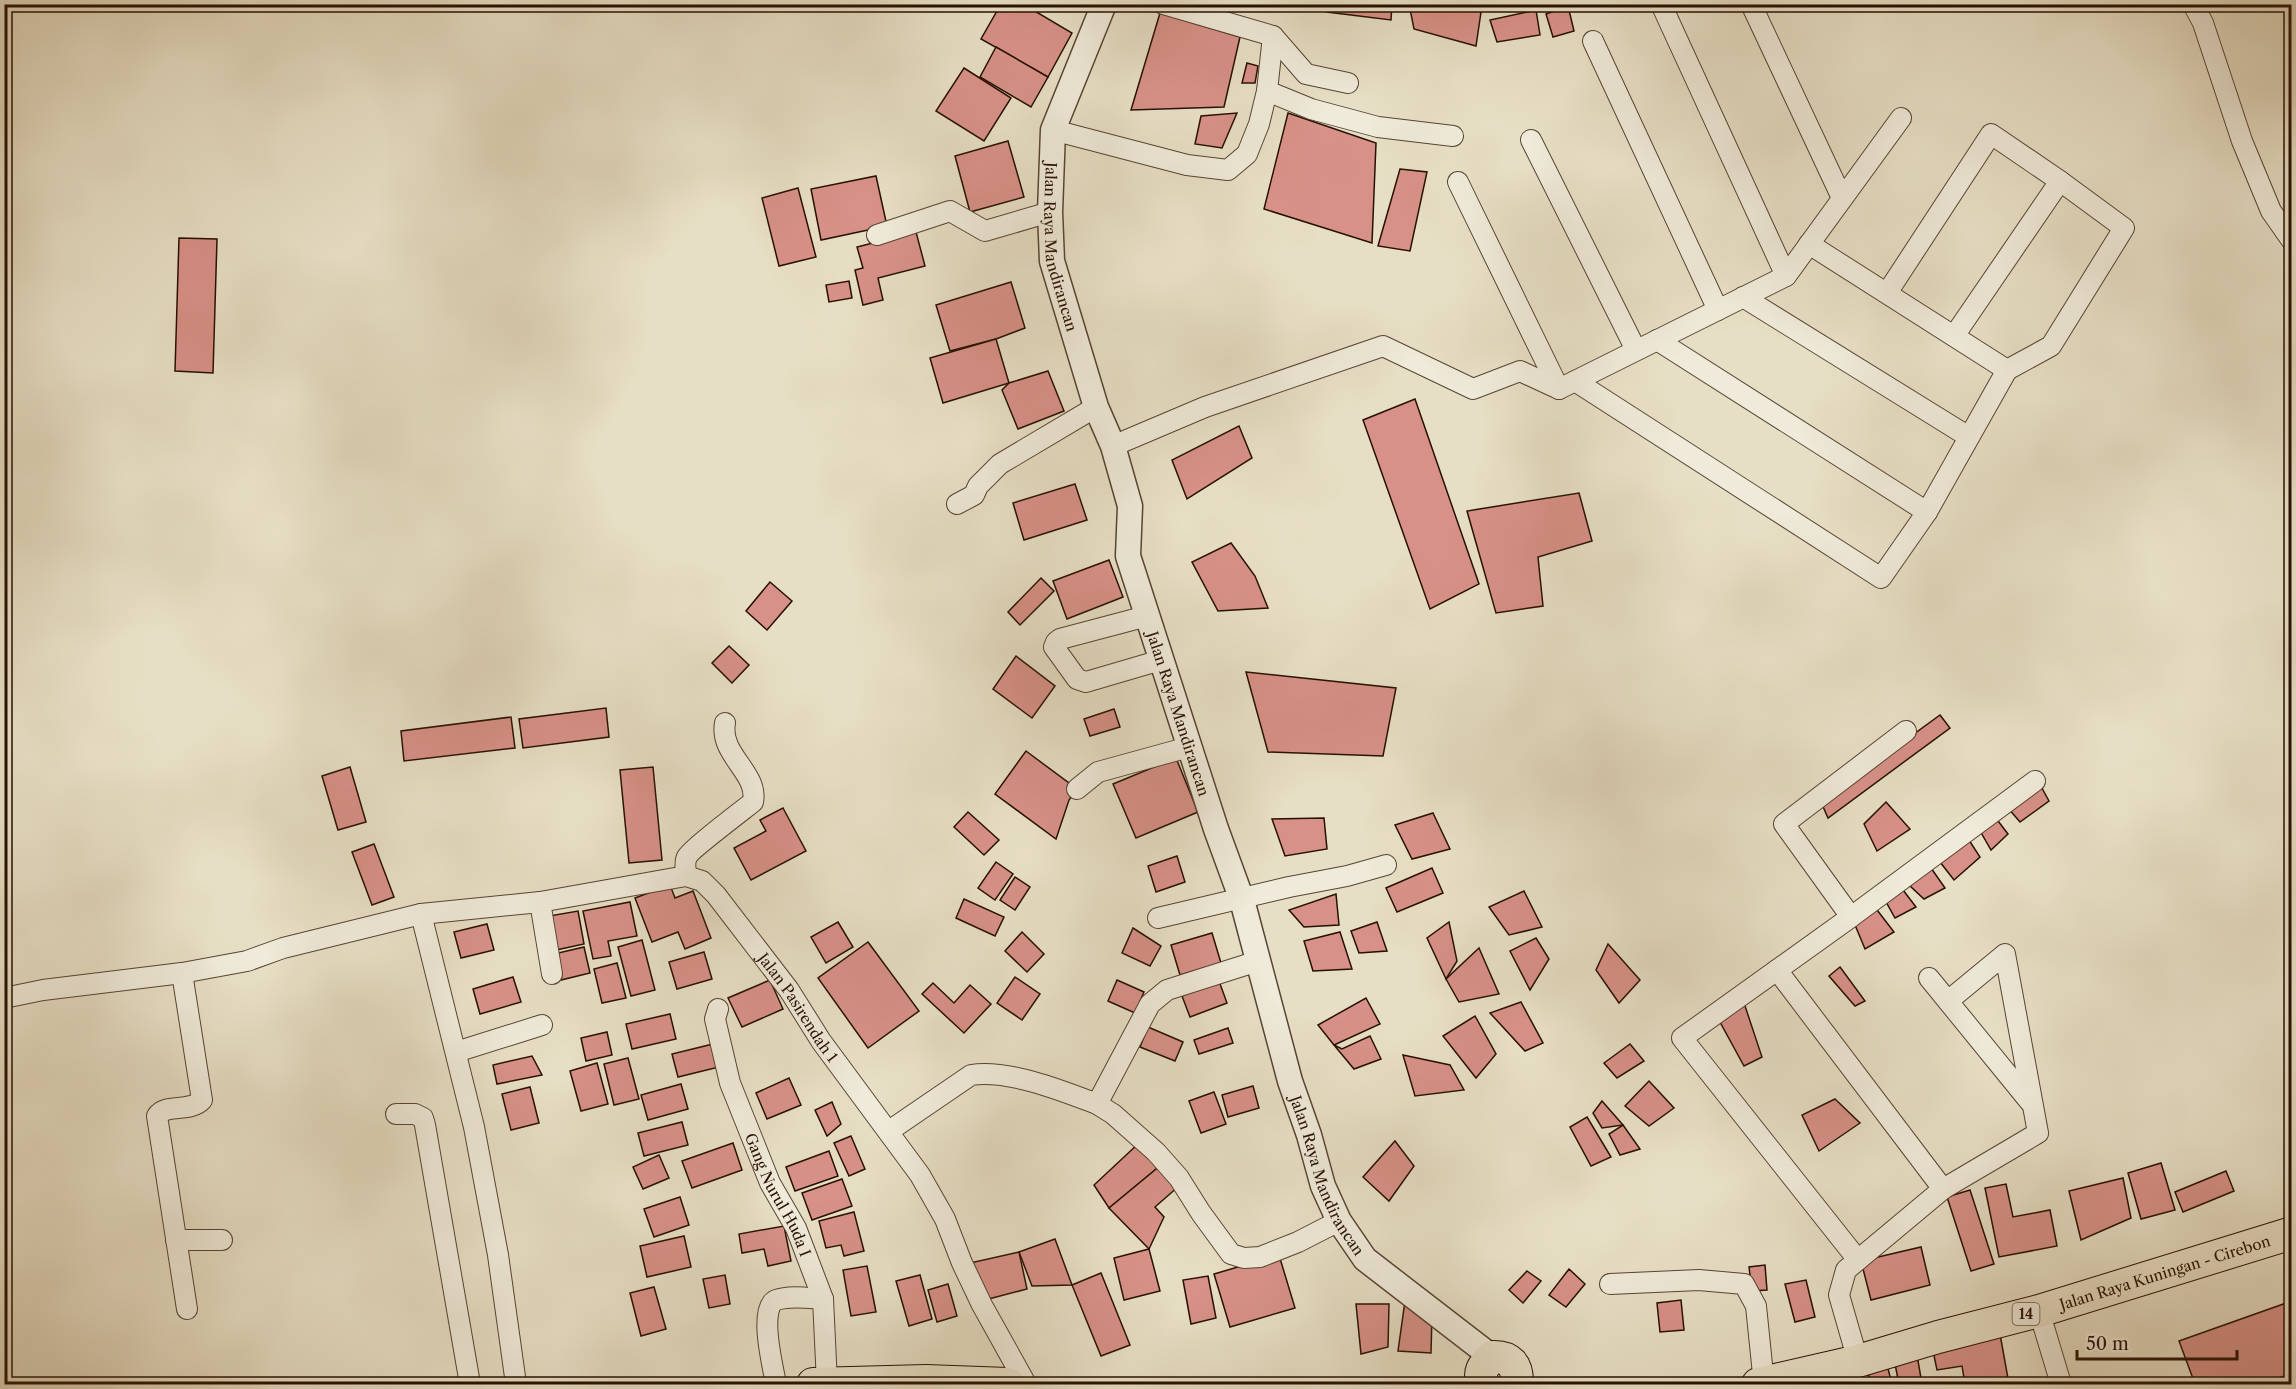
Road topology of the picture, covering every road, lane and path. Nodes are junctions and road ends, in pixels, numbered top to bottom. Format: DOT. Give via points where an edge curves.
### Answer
graph roads {
  1 [pos="1104,4"];
  2 [pos="1163,4"];
  3 [pos="1661,4"];
  4 [pos="1751,4"];
  5 [pos="2193,4"];
  6 [pos="1273,36"];
  7 [pos="1593,40"];
  8 [pos="1348,84"];
  9 [pos="1267,91"];
  10 [pos="1901,118"];
  11 [pos="1053,130"];
  12 [pos="1453,136"];
  13 [pos="1531,140"];
  14 [pos="2060,181"];
  15 [pos="1458,182"];
  16 [pos="1842,198"];
  17 [pos="1050,212"];
  18 [pos="877,235"];
  19 [pos="2292,241"];
  20 [pos="1809,244"];
  21 [pos="1786,276"];
  22 [pos="1887,293"];
  23 [pos="1743,297"];
  24 [pos="1718,310"];
  25 [pos="1954,336"];
  26 [pos="1657,340"];
  27 [pos="1636,350"];
  28 [pos="2007,370"];
  29 [pos="1567,385"];
  30 [pos="1096,406"];
  31 [pos="1969,437"];
  32 [pos="1113,446"];
  33 [pos="957,504"];
  34 [pos="1927,512"];
  35 [pos="1147,616"];
  36 [pos="1161,660"];
  37 [pos="725,723"];
  38 [pos="1906,731"];
  39 [pos="1189,747"];
  40 [pos="2035,781"];
  41 [pos="1077,789"];
  42 [pos="1386,865"];
  43 [pos="686,876"];
  44 [pos="1242,900"];
  45 [pos="540,902"];
  46 [pos="421,914"];
  47 [pos="1851,917"];
  48 [pos="1158,918"];
  49 [pos="1258,961"];
  50 [pos="1777,970"];
  51 [pos="182,973"];
  52 [pos="552,974"];
  53 [pos="1929,978"];
  54 [pos="4,998"];
  55 [pos="1948,1001"];
  56 [pos="718,1009"];
  57 [pos="542,1025"];
  58 [pos="456,1052"];
  59 [pos="2030,1102"];
  60 [pos="1097,1104"];
  61 [pos="396,1114"];
  62 [pos="889,1131"];
  63 [pos="1943,1189"];
  64 [pos="1339,1221"];
  65 [pos="2292,1233"];
  66 [pos="176,1240"];
  67 [pos="222,1240"];
  68 [pos="1858,1260"];
  69 [pos="1610,1284"];
  70 [pos="823,1299"];
  71 [pos="188,1310"];
  72 [pos="2039,1311"];
  73 [pos="1858,1361"];
  74 [pos="1487,1371"];
  75 [pos="470,1384"];
  76 [pos="516,1384"];
  77 [pos="776,1384"];
  78 [pos="820,1384"];
  79 [pos="1008,1384"];
  80 [pos="1026,1384"];
  81 [pos="1521,1384"];
  82 [pos="1761,1384"];
  83 [pos="2061,1384"];
  1 -- 11 [label="street, Jalan Raya Mandirancan"];
  2 -- 6 [label="street"];
  3 -- 21 [label="street"];
  4 -- 16 [label="street"];
  5 -- 19 [label="street" via="2271,211"];
  6 -- 8 [label="street" via="1306,74"];
  6 -- 9 [label="street"];
  7 -- 24 [label="street"];
  9 -- 11 [label="street" via="1247,154 1228,170 1187,165"];
  9 -- 12 [label="street" via="1311,109 1378,126"];
  10 -- 16 [label="street"];
  11 -- 17 [label="street, Jalan Raya Mandirancan"];
  13 -- 27 [label="street"];
  14 -- 22 [label="street" via="1991,134"];
  14 -- 25 [label="street"];
  14 -- 28 [label="street" via="2124,228 2051,346"];
  15 -- 29 [label="street"];
  16 -- 20 [label="street"];
  17 -- 18 [label="street" via="985,231 950,211"];
  17 -- 30 [label="street, Jalan Raya Mandirancan" via="1052,261"];
  20 -- 21 [label="street"];
  20 -- 22 [label="street"];
  21 -- 23 [label="street"];
  22 -- 25 [label="street"];
  23 -- 24 [label="street"];
  23 -- 31 [label="street"];
  24 -- 26 [label="street"];
  25 -- 28 [label="street"];
  26 -- 27 [label="street"];
  26 -- 34 [label="street"];
  27 -- 29 [label="street"];
  28 -- 31 [label="street"];
  29 -- 32 [label="street" via="1520,371 1473,389 1383,346 1205,407"];
  29 -- 34 [label="street" via="1881,578"];
  30 -- 32 [label="street, Jalan Raya Mandirancan"];
  30 -- 33 [label="street" via="1000,464 974,495"];
  31 -- 34 [label="street"];
  32 -- 35 [label="street, Jalan Raya Mandirancan" via="1130,506 1128,556"];
  35 -- 36 [label="street, Jalan Raya Mandirancan"];
  35 -- 36 [label="street" via="1060,639 1053,647 1077,678 1086,682"];
  36 -- 39 [label="street, Jalan Raya Mandirancan"];
  37 -- 43 [label="street" via="732,755 754,788 753,802 692,850 686,859"];
  38 -- 47 [label="street" via="1784,824"];
  39 -- 41 [label="street" via="1098,772"];
  39 -- 44 [label="street, Jalan Raya Mandirancan"];
  40 -- 47 [label="street"];
  42 -- 44 [label="street"];
  43 -- 45 [label="street"];
  43 -- 62 [label="street, Jalan Pasirendah 1" via="702,881 716,895"];
  44 -- 48 [label="street"];
  44 -- 49 [label="street, Jalan Raya Mandirancan"];
  45 -- 46 [label="street"];
  45 -- 52 [label="street"];
  46 -- 51 [label="street" via="283,948 247,961"];
  46 -- 58 [label="street"];
  47 -- 50 [label="street"];
  49 -- 60 [label="street" via="1157,996"];
  49 -- 64 [label="street, Jalan Raya Mandirancan" via="1290,1081 1323,1186"];
  50 -- 63 [label="street"];
  50 -- 68 [label="street" via="1682,1038"];
  51 -- 54 [label="street"];
  51 -- 66 [label="street" via="202,1100 195,1106 162,1110 156,1116"];
  53 -- 55 [label="street"];
  55 -- 59 [label="street"];
  55 -- 59 [label="street" via="2005,954"];
  56 -- 70 [label="street, Gang Nurul Huda I" via="715,1019 730,1083 770,1183 796,1228"];
  57 -- 58 [label="street"];
  58 -- 76 [label="street" via="498,1255"];
  59 -- 63 [label="street" via="2038,1134"];
  60 -- 62 [label="street" via="1052,1087 985,1072 970,1075"];
  60 -- 64 [label="street" via="1156,1152 1179,1178 1231,1254 1260,1257"];
  61 -- 75 [label="street" via="415,1114 423,1118 425,1125"];
  62 -- 80 [label="street, Jalan Pasirendah 1" via="945,1219 982,1305"];
  63 -- 68 [label="street"];
  64 -- 74 [label="street, Jalan Raya Mandirancan" via="1365,1259"];
  65 -- 72 [label="highway, Jalan Raya Kuningan - Cirebon / 14"];
  66 -- 67 [label="street"];
  66 -- 71 [label="street"];
  68 -- 73 [label="street" via="1846,1270 1839,1295"];
  69 -- 82 [label="street" via="1699,1280 1744,1284 1756,1306"];
  70 -- 77 [label="street" via="787,1298 774,1301 768,1308 766,1321"];
  70 -- 78 [label="street, Gang Nurul Huda I"];
  72 -- 73 [label="highway, Jalan Raya Kuningan - Cirebon / 14"];
  72 -- 83 [label="street"];
  73 -- 82 [label="highway, Jalan Raya Kuningan - Cirebon / 14"];
  74 -- 81 [label="highway, Jalan Raya Mandirancan" via="1499,1356 1511,1361"];
  78 -- 79 [label="highway"];
}
